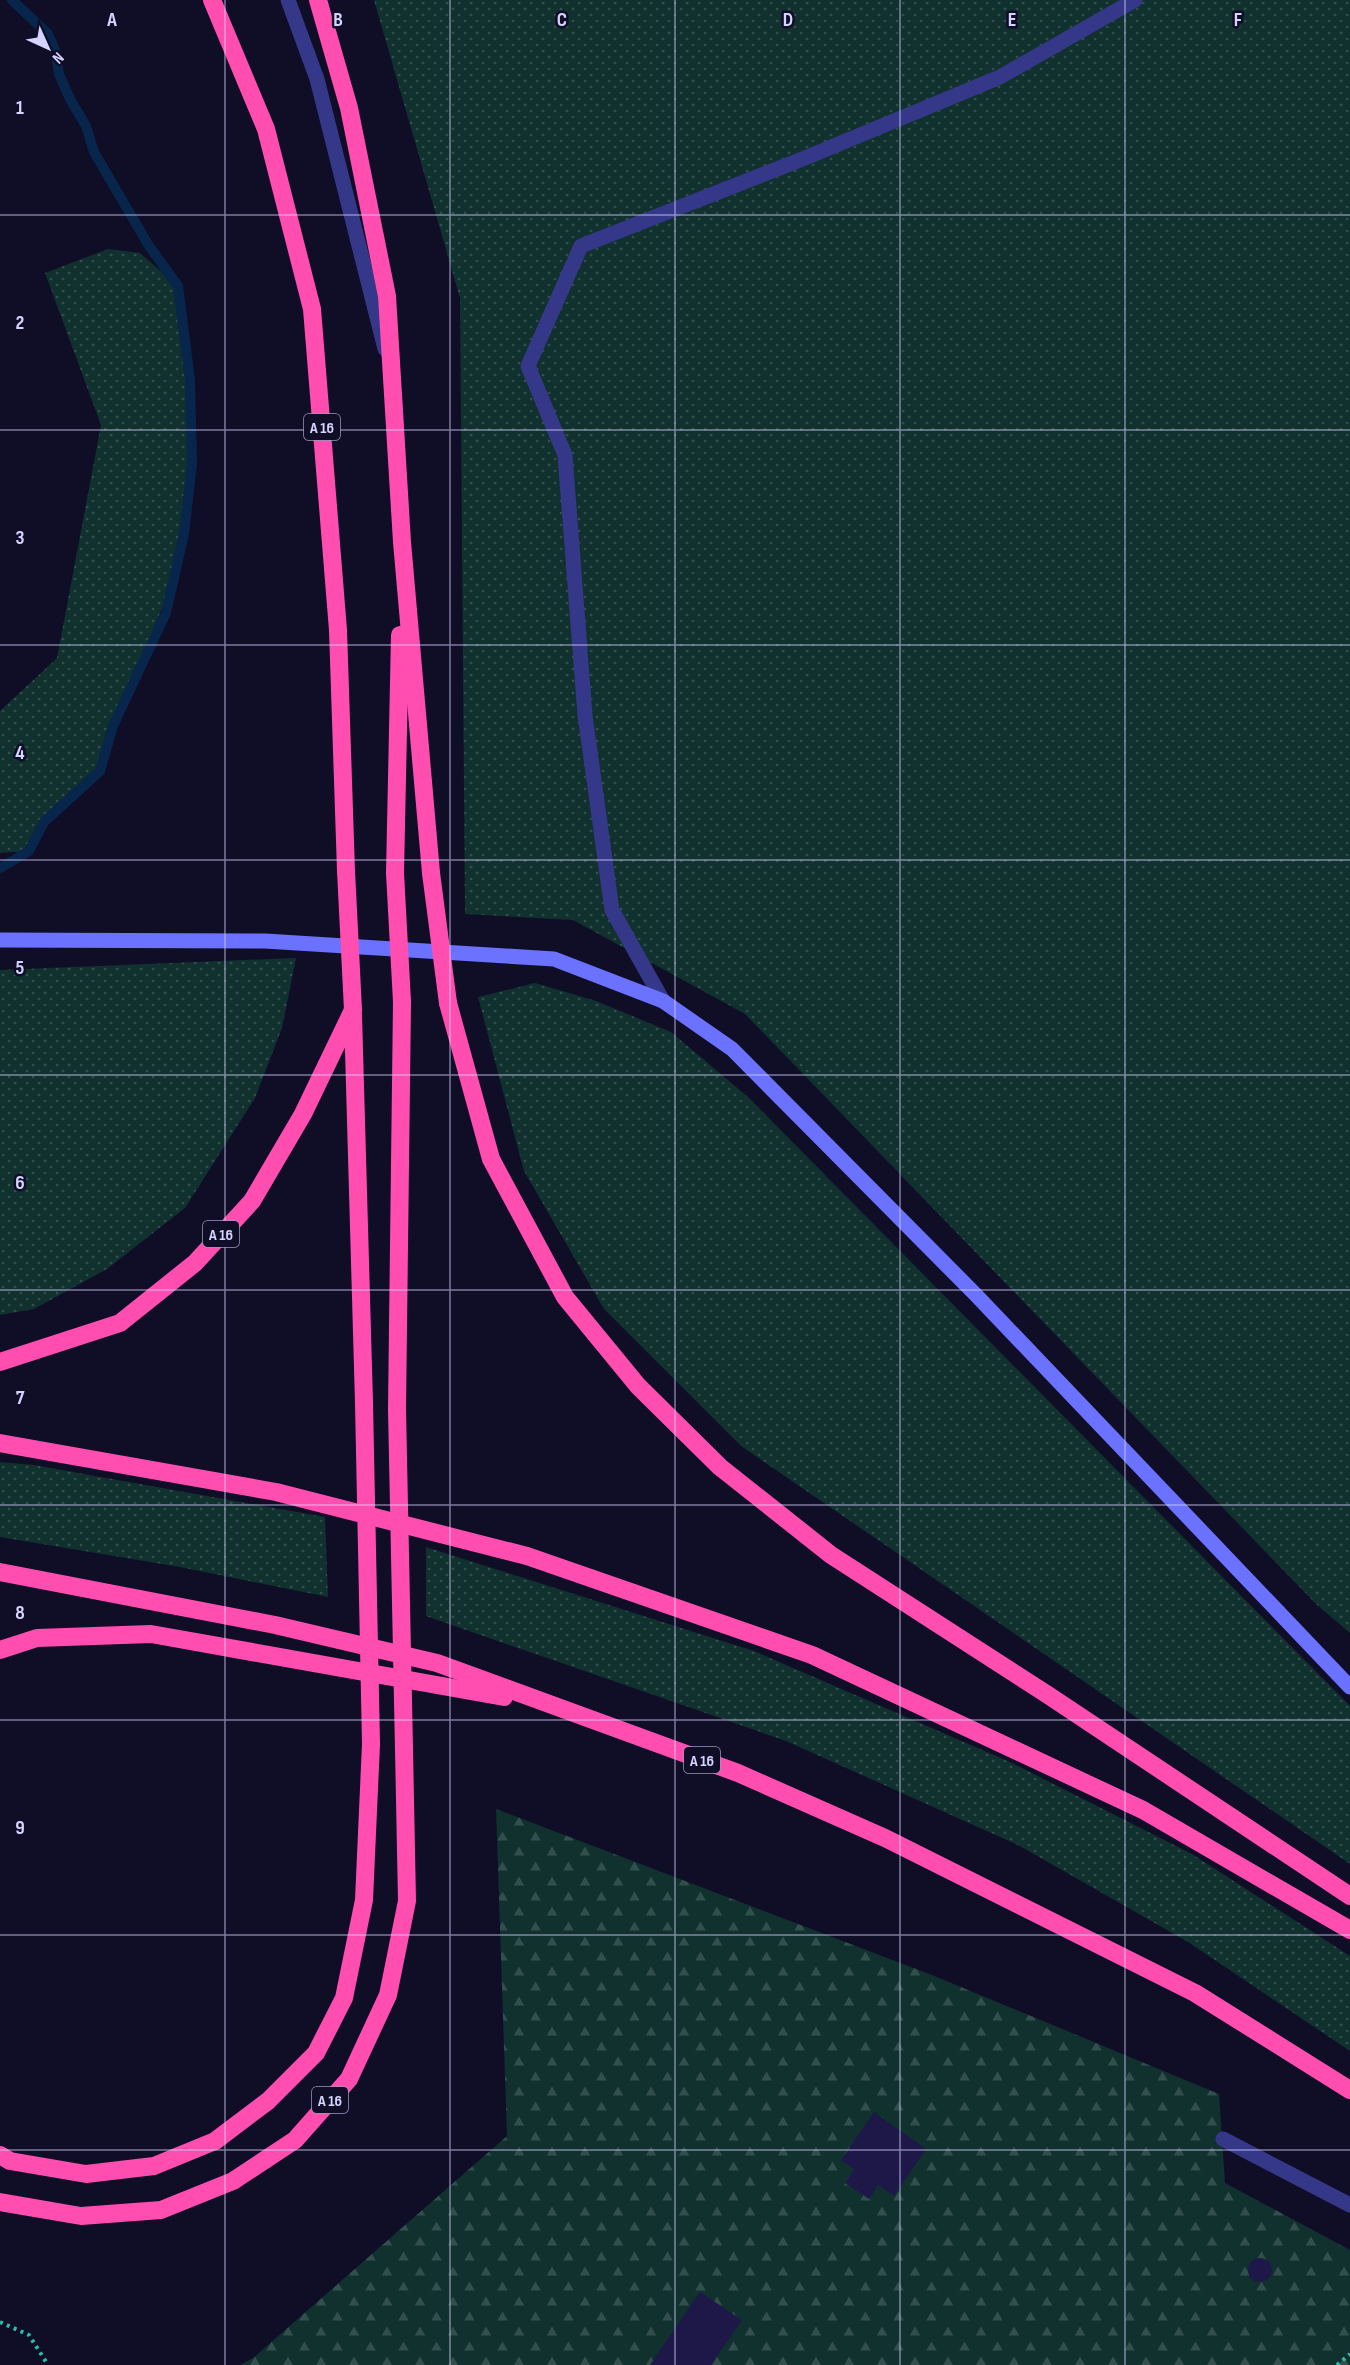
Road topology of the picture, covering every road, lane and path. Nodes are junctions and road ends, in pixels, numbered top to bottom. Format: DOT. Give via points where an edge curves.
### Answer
graph roads {
  1 [pos="212,0"];
  2 [pos="226,0"];
  3 [pos="288,0"];
  4 [pos="318,0"];
  5 [pos="1135,0"];
  6 [pos="277,173"];
  7 [pos="392,378"];
  8 [pos="402,542"];
  9 [pos="0,940"];
  10 [pos="663,1001"];
  11 [pos="353,1010"];
  12 [pos="0,1362"];
  13 [pos="0,1443"];
  14 [pos="0,1572"];
  15 [pos="0,1650"];
  16 [pos="1350,1687"];
  17 [pos="547,1705"];
  18 [pos="1350,1896"];
  19 [pos="1350,1930"];
  20 [pos="1350,2090"];
  21 [pos="1223,2139"];
  22 [pos="0,2156"];
  23 [pos="0,2202"];
  24 [pos="1350,2205"];
  25 [pos="0,2322"];
  26 [pos="1350,2354"];
  27 [pos="48,2365"];
  28 [pos="1337,2365"];
  1 -- 6 [label="highway, A 16" via="266,129"];
  2 -- 6 [label="highway" via="262,90"];
  3 -- 7 [label="street" via="317,79"];
  4 -- 7 [label="highway, A 16" via="349,108 384,285"];
  5 -- 10 [label="street" via="1000,77 581,246 528,366 564,455 584,705 612,910"];
  6 -- 11 [label="highway, A 16, bridge" via="312,309 338,630"];
  7 -- 8 [label="highway, A 16"];
  8 -- 18 [label="highway, A 16, bridge" via="431,873 448,1003 491,1159 565,1297 638,1386 720,1467 831,1555"];
  8 -- 23 [label="highway, A 16, bridge" via="395,873 402,1002 398,1409 407,1901 388,1995 349,2079 295,2140 233,2181 161,2210 81,2216"];
  9 -- 10 [label="main road" via="265,941 554,959"];
  10 -- 16 [label="main road" via="732,1049 976,1295"];
  11 -- 12 [label="highway, A 16" via="303,1114 252,1201 195,1263 120,1323"];
  11 -- 22 [label="highway, A 16, bridge" via="371,1744 364,1900 344,1998 316,2053 268,2101 215,2141 154,2166 86,2174"];
  13 -- 19 [label="highway" via="276,1492 527,1556 812,1654 1143,1810"];
  14 -- 17 [label="highway, A 16" via="275,1625 437,1663"];
  15 -- 17 [label="highway, A 16" via="37,1638 150,1634"];
  17 -- 20 [label="highway, A 16" via="738,1773 885,1838 1195,1994"];
  21 -- 24 [label="street"];
  25 -- 27 [label="path" via="29,2335"];
  26 -- 28 [label="path"];
}
